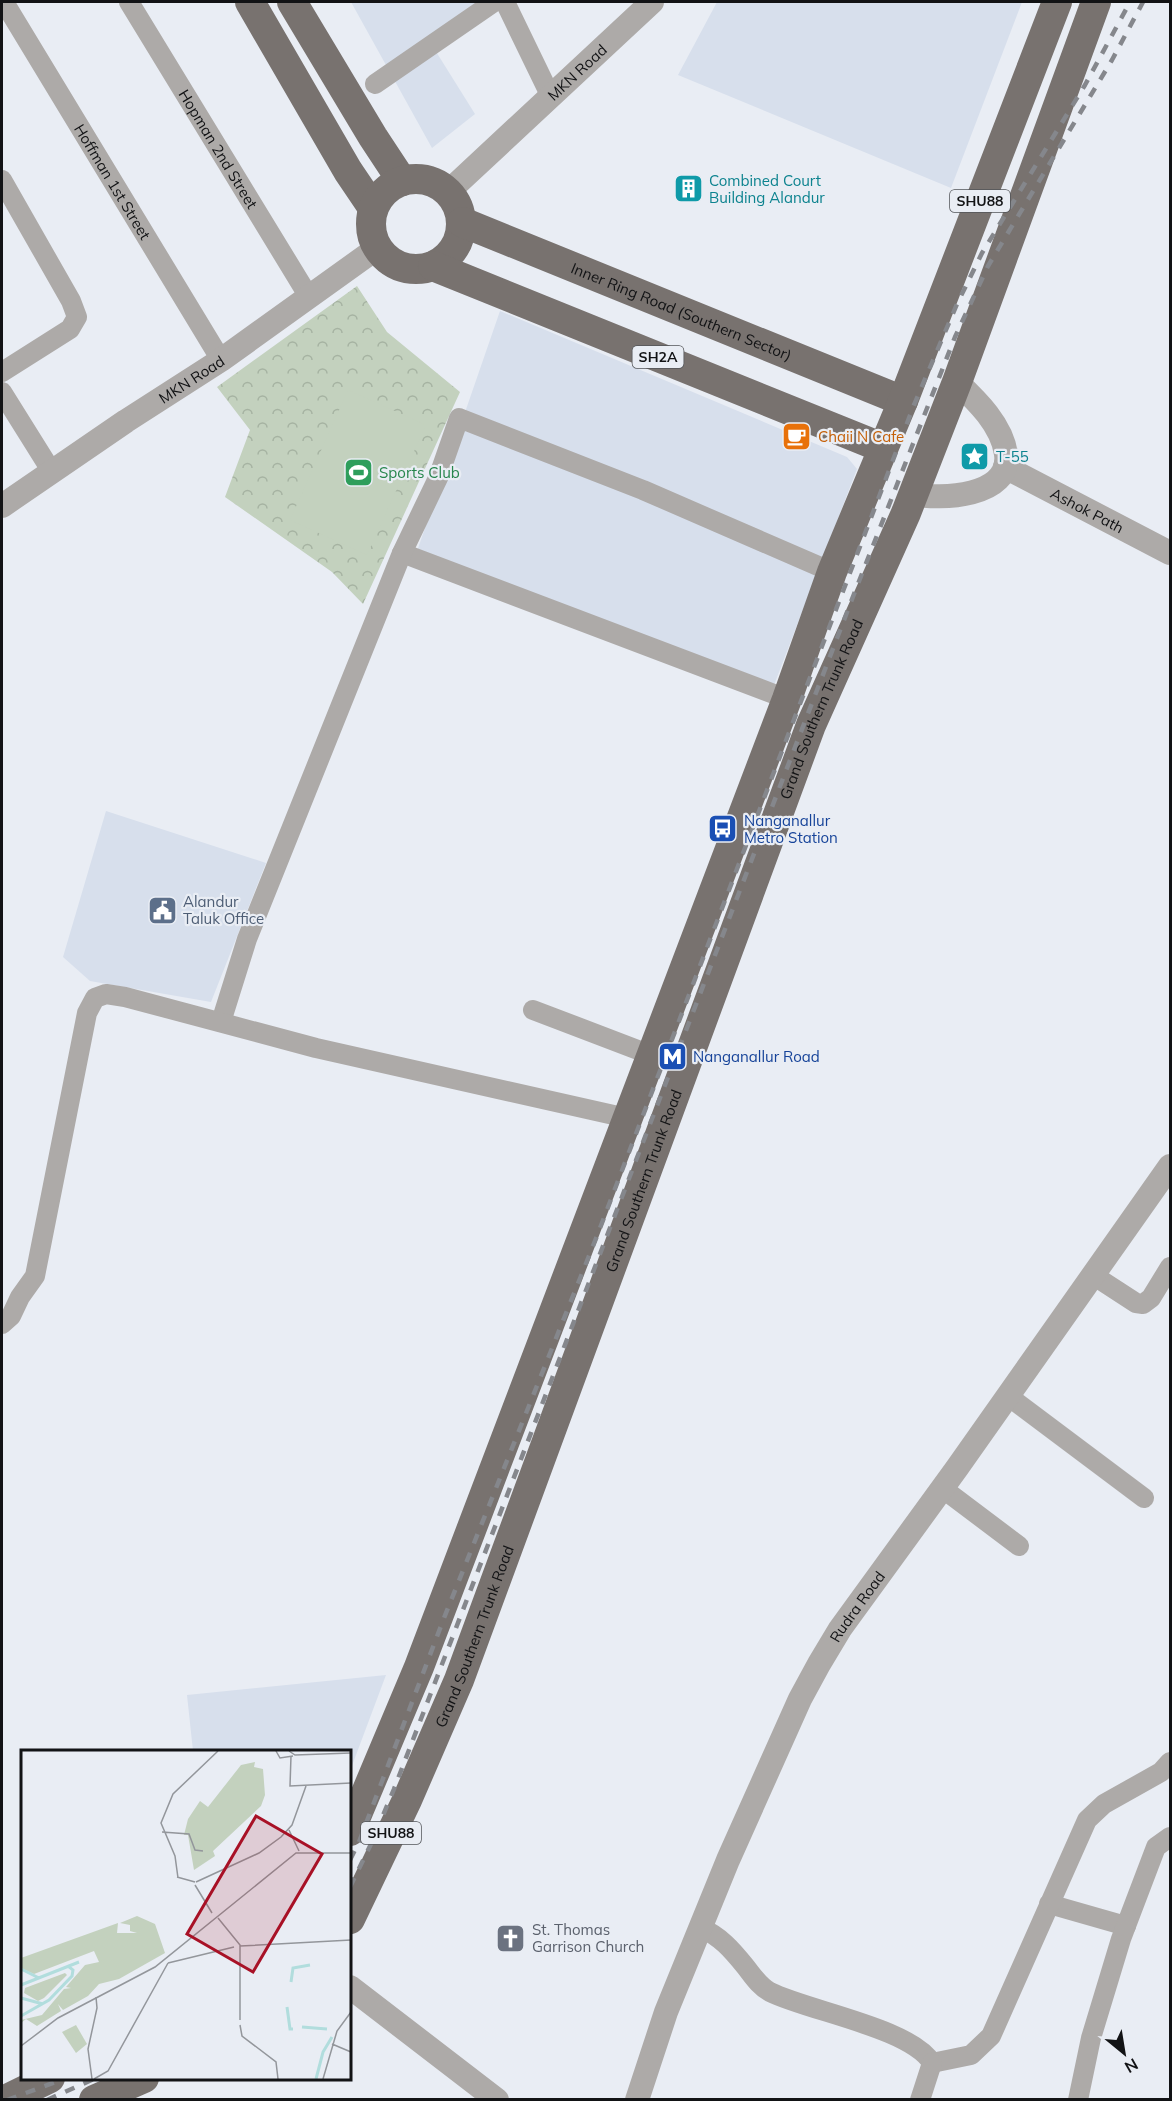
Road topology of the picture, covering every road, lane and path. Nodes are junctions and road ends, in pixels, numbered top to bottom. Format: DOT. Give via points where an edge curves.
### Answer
graph roads {
  1 [pos="4,2"];
  2 [pos="129,2"];
  3 [pos="250,2"];
  4 [pos="292,2"];
  5 [pos="494,2"];
  6 [pos="505,2"];
  7 [pos="652,2"];
  8 [pos="1057,2"];
  9 [pos="1096,2"];
  10 [pos="375,84"];
  11 [pos="551,97"];
  12 [pos="2,180"];
  13 [pos="402,181"];
  14 [pos="448,192"];
  15 [pos="373,208"];
  16 [pos="462,222"];
  17 [pos="377,248"];
  18 [pos="433,266"];
  19 [pos="309,297"];
  20 [pos="221,360"];
  21 [pos="2,372"];
  22 [pos="957,381"];
  23 [pos="2,392"];
  24 [pos="903,400"];
  25 [pos="883,448"];
  26 [pos="1005,468"];
  27 [pos="52,472"];
  28 [pos="913,494"];
  29 [pos="2,506"];
  30 [pos="402,553"];
  31 [pos="1170,554"];
  32 [pos="832,572"];
  33 [pos="787,699"];
  34 [pos="533,1010"];
  35 [pos="220,1022"];
  36 [pos="651,1055"];
  37 [pos="627,1118"];
  38 [pos="1170,1166"];
  39 [pos="1170,1268"];
  40 [pos="1093,1275"];
  41 [pos="2,1324"];
  42 [pos="1008,1396"];
  43 [pos="942,1488"];
  44 [pos="1144,1498"];
  45 [pos="1019,1546"];
  46 [pos="393,1731"];
  47 [pos="430,1745"];
  48 [pos="1170,1763"];
  49 [pos="351,1829"];
  50 [pos="1170,1837"];
  51 [pos="1049,1904"];
  52 [pos="351,1917"];
  53 [pos="1126,1926"];
  54 [pos="701,1928"];
  55 [pos="351,1988"];
  56 [pos="932,2063"];
  57 [pos="48,2080"];
  58 [pos="142,2080"];
  59 [pos="5,2100"];
  60 [pos="94,2100"];
  61 [pos="497,2100"];
  62 [pos="638,2100"];
  63 [pos="921,2100"];
  64 [pos="1078,2100"];
  1 -- 20 [label="street, Hoffman 1st Street"];
  2 -- 19 [label="street, Hopman 2nd Street"];
  3 -- 15 [label="main road"];
  4 -- 13 [label="main road"];
  5 -- 10 [label="street"];
  6 -- 11 [label="street"];
  7 -- 11 [label="street, MKN Road"];
  8 -- 24 [label="main road, SHU88"];
  9 -- 22 [label="main road, Grand Southern Trunk Road / SHU88"];
  11 -- 14 [label="street, MKN Road"];
  12 -- 21 [label="street" via="77,317 70,329"];
  13 -- 14 [label="main road" via="433,182"];
  13 -- 15 [label="main road" via="385,191"];
  14 -- 16 [label="main road" via="456,202"];
  15 -- 17 [label="main road" via="371,228"];
  16 -- 18 [label="main road" via="459,241 448,256"];
  16 -- 24 [label="main road, Inner Ring Road (Southern Sector)"];
  17 -- 18 [label="main road, SH2A" via="398,266 414,270"];
  17 -- 19 [label="street, MKN Road"];
  18 -- 25 [label="main road, SH2A"];
  19 -- 20 [label="street, MKN Road"];
  20 -- 27 [label="street, MKN Road"];
  22 -- 26 [label="street" via="995,425 1006,453"];
  22 -- 28 [label="main road, Grand Southern Trunk Road / SHU88"];
  23 -- 27 [label="street"];
  24 -- 25 [label="main road, SHU88"];
  25 -- 32 [label="main road, SHU88"];
  26 -- 28 [label="street" via="996,480 974,492 949,497"];
  26 -- 31 [label="street, Ashok Path"];
  27 -- 29 [label="street, MKN Road"];
  28 -- 47 [label="main road, Grand Southern Trunk Road / SHU88" via="811,725 463,1669"];
  30 -- 32 [label="street" via="438,478 459,417 643,490"];
  30 -- 33 [label="street"];
  30 -- 35 [label="street" via="247,939"];
  32 -- 33 [label="main road, SHU88"];
  33 -- 36 [label="main road, SHU88"];
  34 -- 36 [label="street"];
  35 -- 37 [label="street" via="316,1048"];
  35 -- 41 [label="street" via="125,997 106,994 95,998 87,1013 35,1276"];
  36 -- 37 [label="main road, SHU88"];
  37 -- 46 [label="main road, SHU88"];
  38 -- 40 [label="street, Rudra Road"];
  39 -- 40 [label="street" via="1143,1304 1136,1304"];
  40 -- 42 [label="street, Rudra Road"];
  42 -- 43 [label="street, Rudra Road"];
  42 -- 44 [label="street"];
  43 -- 45 [label="street"];
  43 -- 54 [label="street, Rudra Road" via="840,1629 810,1680"];
  46 -- 47 [label="main road"];
  46 -- 49 [label="main road, SHU88"];
  47 -- 52 [label="main road, Grand Southern Trunk Road / SHU88"];
  48 -- 51 [label="street" via="1104,1804 1086,1820"];
  50 -- 53 [label="street" via="1156,1847"];
  51 -- 53 [label="street"];
  51 -- 56 [label="street" via="991,2036 971,2055"];
  53 -- 64 [label="street" via="1091,2038"];
  54 -- 56 [label="street" via="724,1942 756,1981 771,1992 911,2044"];
  54 -- 62 [label="street, Rudra Road" via="666,2012"];
  55 -- 61 [label="street"];
  56 -- 63 [label="street"];
  57 -- 59 [label="main road"];
  58 -- 60 [label="main road"];
}
